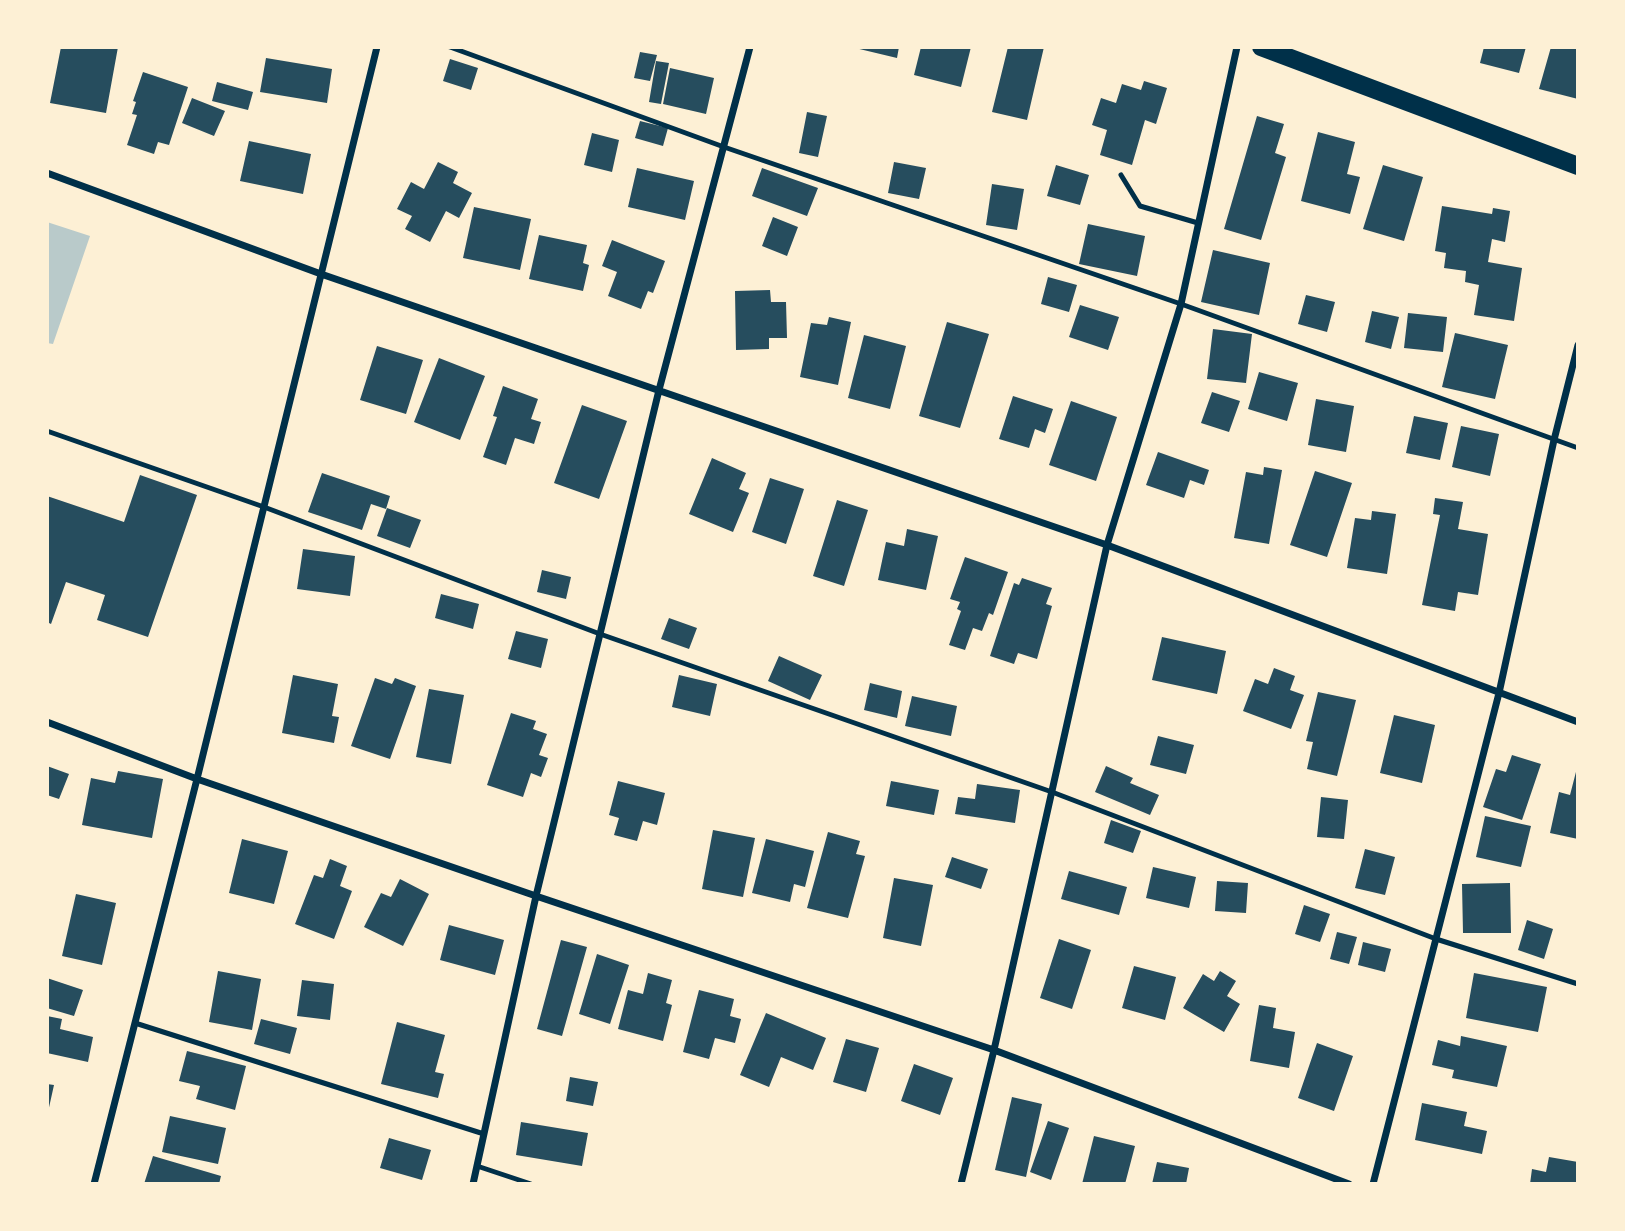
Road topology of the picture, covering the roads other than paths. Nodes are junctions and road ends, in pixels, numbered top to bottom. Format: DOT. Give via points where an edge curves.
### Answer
graph roads {
  1 [pos="377,47"];
  2 [pos="450,47"];
  3 [pos="750,47"];
  4 [pos="1237,47"];
  5 [pos="1261,47"];
  6 [pos="723,147"];
  7 [pos="1578,166"];
  8 [pos="47,173"];
  9 [pos="1121,176"];
  10 [pos="1198,223"];
  11 [pos="321,274"];
  12 [pos="1181,304"];
  13 [pos="1578,345"];
  14 [pos="659,390"];
  15 [pos="47,430"];
  16 [pos="1554,440"];
  17 [pos="1578,448"];
  18 [pos="264,507"];
  19 [pos="1107,545"];
  20 [pos="600,634"];
  21 [pos="1499,693"];
  22 [pos="47,722"];
  23 [pos="1578,722"];
  24 [pos="197,779"];
  25 [pos="1052,792"];
  26 [pos="536,896"];
  27 [pos="1436,939"];
  28 [pos="1578,984"];
  29 [pos="135,1023"];
  30 [pos="995,1050"];
  31 [pos="484,1134"];
  32 [pos="477,1166"];
  33 [pos="94,1184"];
  34 [pos="473,1184"];
  35 [pos="531,1184"];
  36 [pos="961,1184"];
  37 [pos="1349,1184"];
  38 [pos="1373,1184"];
  1 -- 11 [label="street"];
  2 -- 6 [label="lane"];
  3 -- 6 [label="street"];
  4 -- 10 [label="street"];
  5 -- 7 [label="main road"];
  6 -- 12 [label="lane"];
  6 -- 14 [label="street"];
  8 -- 11 [label="street"];
  9 -- 10 [label="lane" via="1140,206"];
  10 -- 12 [label="street"];
  11 -- 14 [label="street"];
  11 -- 18 [label="street"];
  12 -- 16 [label="lane"];
  12 -- 19 [label="street"];
  13 -- 16 [label="street"];
  14 -- 19 [label="street"];
  14 -- 20 [label="street"];
  15 -- 18 [label="lane"];
  16 -- 17 [label="lane"];
  16 -- 21 [label="street"];
  18 -- 20 [label="lane"];
  18 -- 24 [label="street"];
  19 -- 21 [label="street"];
  19 -- 25 [label="street"];
  20 -- 25 [label="lane"];
  20 -- 26 [label="street"];
  21 -- 23 [label="street"];
  21 -- 27 [label="street"];
  22 -- 24 [label="street"];
  24 -- 26 [label="street"];
  24 -- 29 [label="street"];
  25 -- 27 [label="lane"];
  25 -- 30 [label="street"];
  26 -- 30 [label="street"];
  26 -- 31 [label="street"];
  27 -- 28 [label="lane"];
  27 -- 38 [label="street"];
  29 -- 31 [label="lane"];
  29 -- 33 [label="street"];
  30 -- 36 [label="street"];
  30 -- 37 [label="street"];
  31 -- 32 [label="street"];
  32 -- 34 [label="street"];
  32 -- 35 [label="lane"];
}
